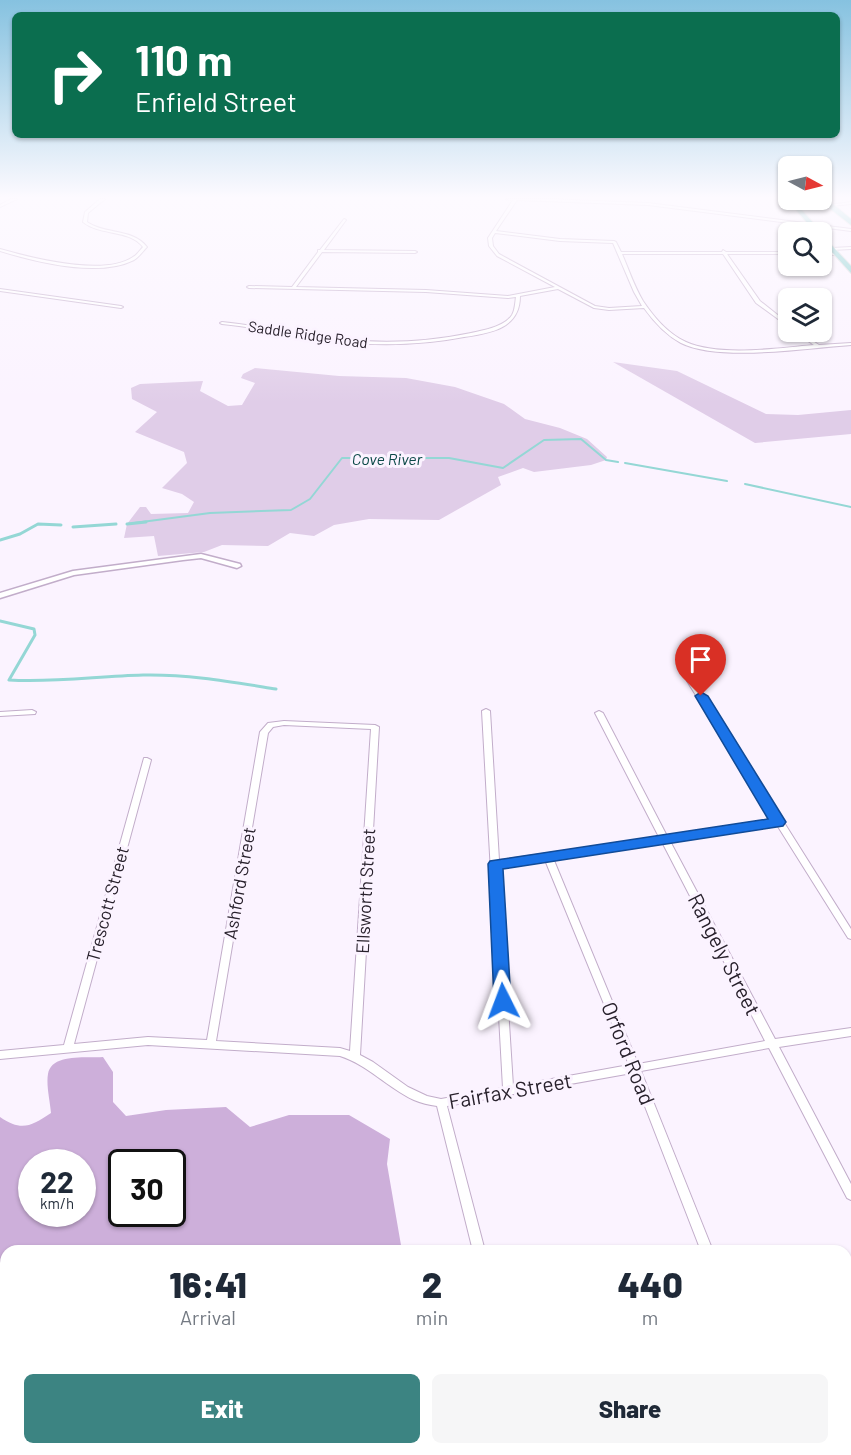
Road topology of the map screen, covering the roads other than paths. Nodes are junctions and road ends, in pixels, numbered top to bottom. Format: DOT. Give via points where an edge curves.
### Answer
graph roads {
  1 [pos="308,267"];
  2 [pos="520,267"];
  3 [pos="625,267"];
  4 [pos="734,267"];
  5 [pos="249,287"];
  6 [pos="293,288"];
  7 [pos="559,288"];
  8 [pos="0,291"];
  9 [pos="518,297"];
  10 [pos="122,307"];
  11 [pos="645,307"];
  12 [pos="778,317"];
  13 [pos="222,323"];
  14 [pos="812,342"];
  15 [pos="851,344"];
  16 [pos="817,345"];
  17 [pos="237,566"];
  18 [pos="0,596"];
  19 [pos="691,681"];
  20 [pos="486,711"];
  21 [pos="32,712"];
  22 [pos="599,713"];
  23 [pos="0,714"];
  24 [pos="375,727"];
  25 [pos="147,760"];
  26 [pos="778,822"];
  27 [pos="665,837"];
  28 [pos="548,856"];
  29 [pos="495,864"];
  30 [pos="851,936"];
  31 [pos="851,1032"];
  32 [pos="211,1044"];
  33 [pos="771,1044"];
  34 [pos="68,1048"];
  35 [pos="0,1055"];
  36 [pos="355,1056"];
  37 [pos="635,1068"];
  38 [pos="508,1091"];
  39 [pos="441,1103"];
  40 [pos="851,1195"];
  41 [pos="477,1245"];
  42 [pos="705,1245"];
  1 -- 6 [label="street"];
  2 -- 7 [label="street"];
  3 -- 11 [label="street"];
  4 -- 12 [label="street" via="758,302"];
  5 -- 6 [label="street"];
  6 -- 9 [label="street"];
  7 -- 9 [label="street"];
  7 -- 11 [label="street" via="597,308"];
  8 -- 10 [label="street"];
  9 -- 13 [label="street, Saddle Ridge Road" via="516,313 498,327 419,342 344,340"];
  11 -- 16 [label="street" via="681,341 701,348"];
  14 -- 16 [label="street"];
  15 -- 16 [label="street"];
  17 -- 18 [label="street" via="201,556 183,558 74,573"];
  19 -- 26 [label="street"];
  20 -- 29 [label="street"];
  21 -- 23 [label="street"];
  22 -- 27 [label="street, Rangely Street"];
  24 -- 32 [label="street, Ashford Street" via="284,723 271,725 264,732"];
  24 -- 36 [label="street, Ellsworth Street"];
  25 -- 34 [label="street, Trescott Street"];
  26 -- 27 [label="street"];
  26 -- 30 [label="street"];
  27 -- 28 [label="street"];
  27 -- 33 [label="street, Rangely Street"];
  28 -- 29 [label="street"];
  28 -- 37 [label="street, Orford Road"];
  29 -- 38 [label="street"];
  31 -- 33 [label="street, Fairfax Street"];
  32 -- 34 [label="street, Fairfax Street" via="148,1041"];
  32 -- 36 [label="street, Fairfax Street"];
  33 -- 37 [label="street, Fairfax Street"];
  33 -- 40 [label="street, Rangely Street"];
  34 -- 35 [label="street, Fairfax Street"];
  36 -- 39 [label="street, Fairfax Street" via="413,1095"];
  37 -- 38 [label="street, Fairfax Street"];
  37 -- 42 [label="street, Orford Road"];
  38 -- 39 [label="street, Fairfax Street"];
  39 -- 41 [label="street"];
}
